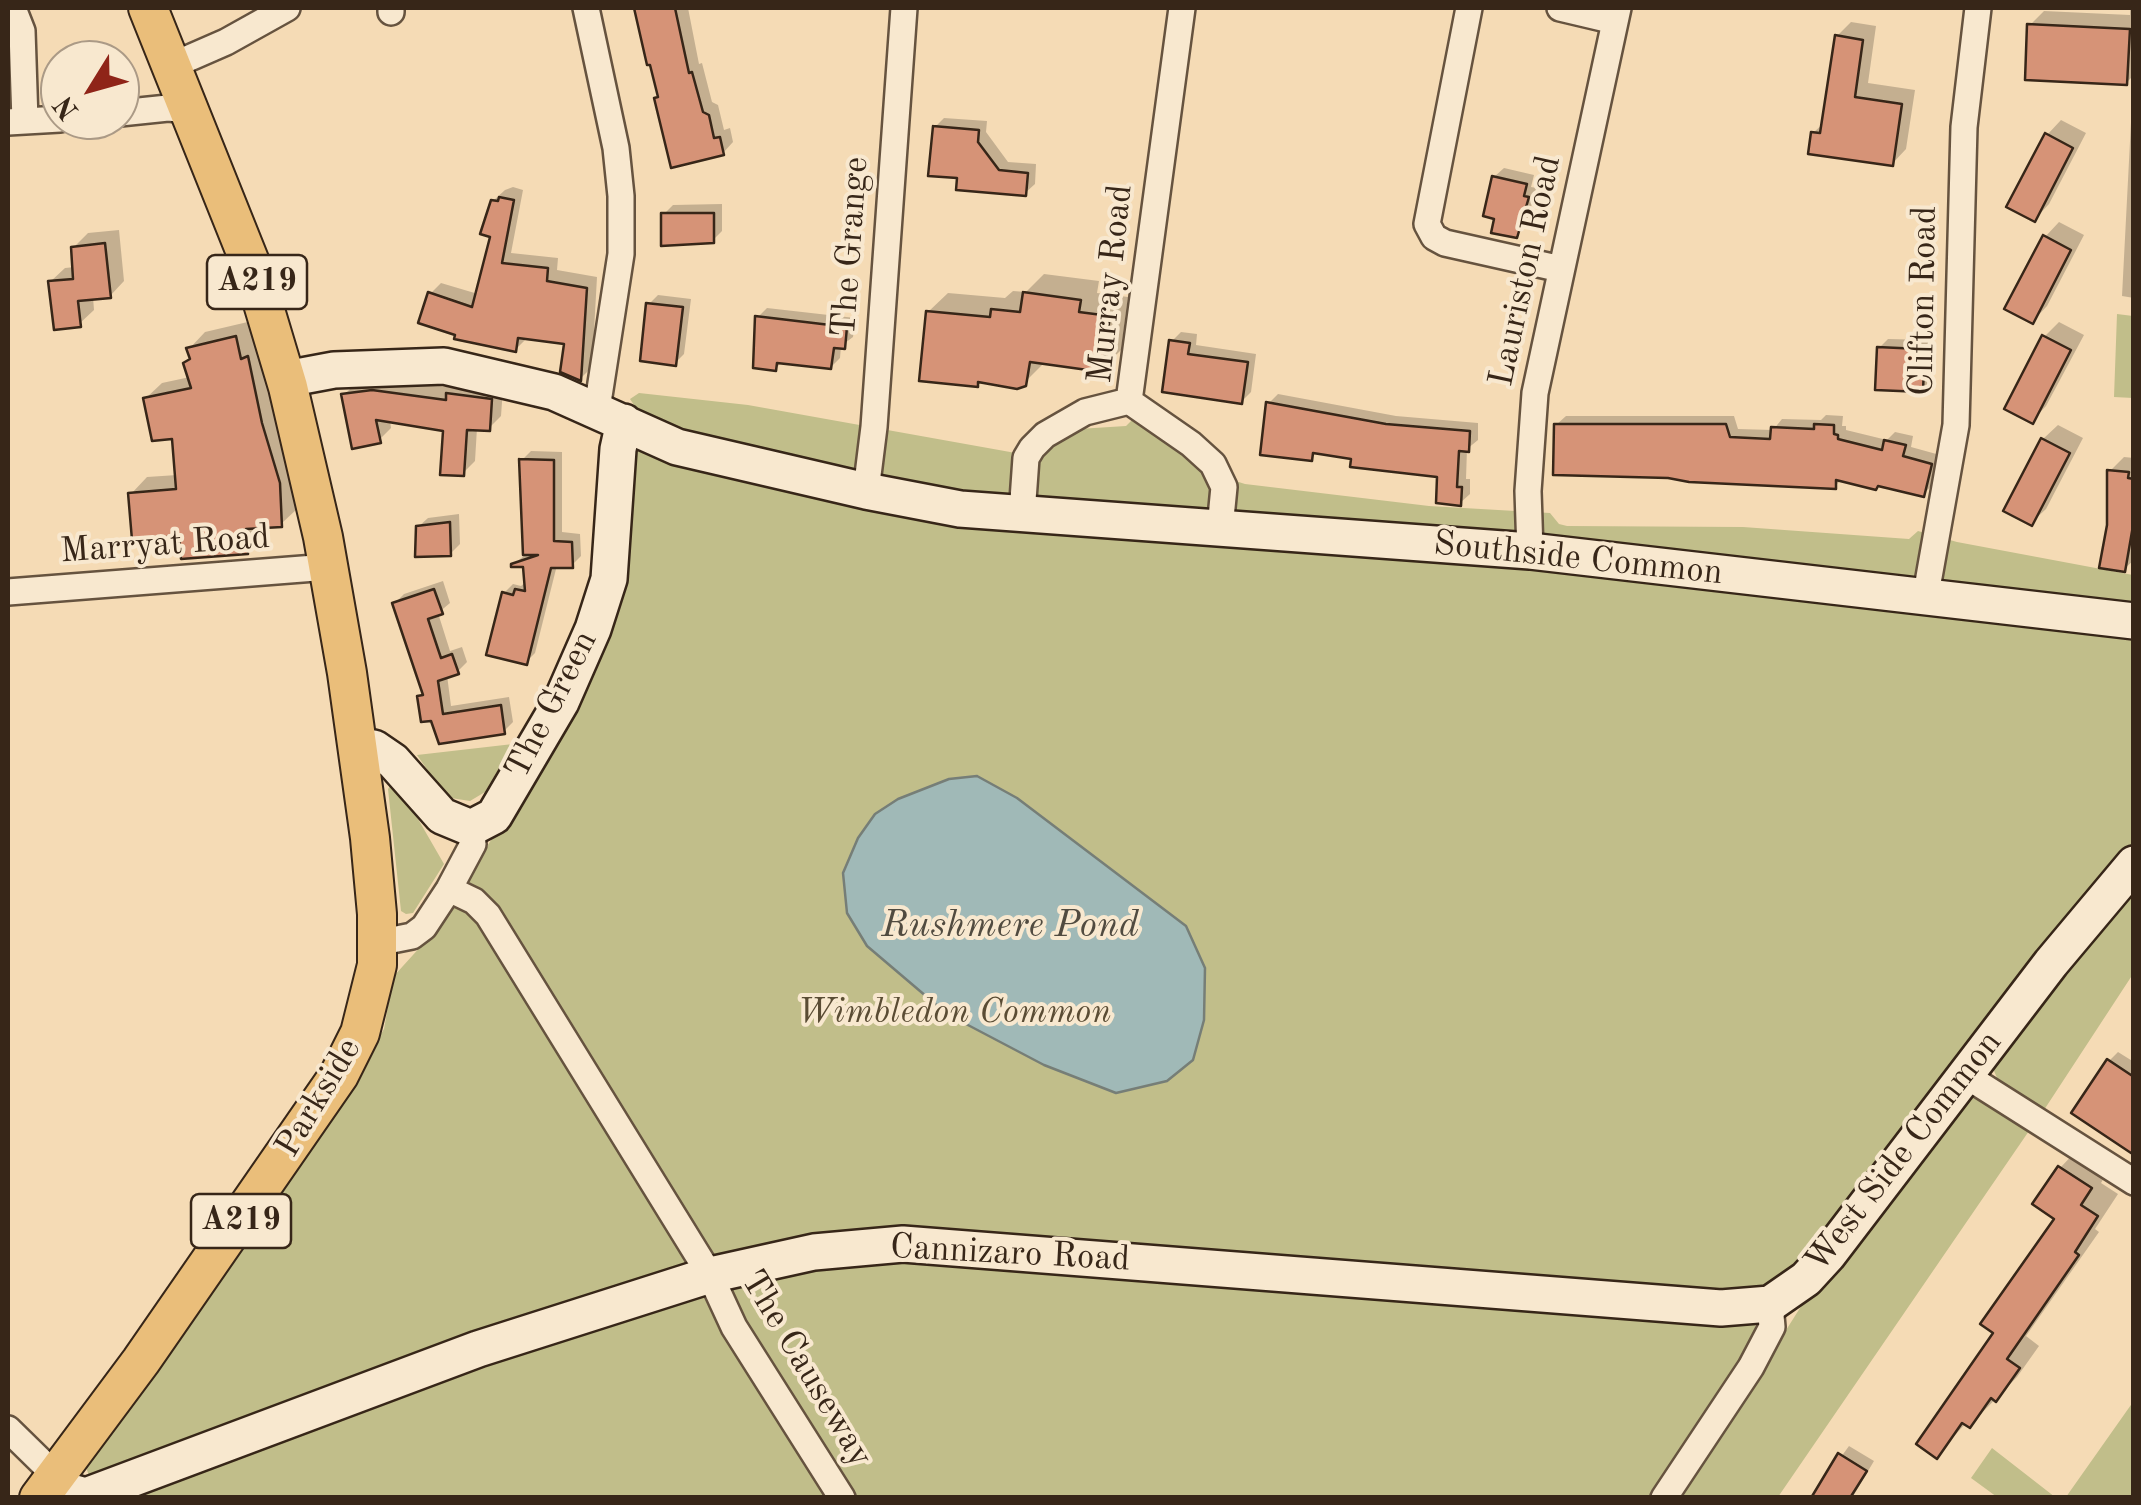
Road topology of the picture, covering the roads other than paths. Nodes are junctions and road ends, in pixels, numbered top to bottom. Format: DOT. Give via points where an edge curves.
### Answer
graph roads {
  1 [pos="13,8"];
  2 [pos="148,8"];
  3 [pos="287,8"];
  4 [pos="586,8"];
  5 [pos="904,8"];
  6 [pos="1182,8"];
  7 [pos="1469,8"];
  8 [pos="1560,8"];
  9 [pos="1978,8"];
  10 [pos="1616,14"];
  11 [pos="171,66"];
  12 [pos="188,110"];
  13 [pos="140,111"];
  14 [pos="16,121"];
  15 [pos="1561,269"];
  16 [pos="286,379"];
  17 [pos="1129,401"];
  18 [pos="610,416"];
  19 [pos="866,491"];
  20 [pos="1022,514"];
  21 [pos="1220,528"];
  22 [pos="1530,551"];
  23 [pos="328,567"];
  24 [pos="8,592"];
  25 [pos="1926,594"];
  26 [pos="2134,621"];
  27 [pos="358,746"];
  28 [pos="472,828"];
  29 [pos="2134,864"];
  30 [pos="450,889"];
  31 [pos="377,943"];
  32 [pos="1965,1075"];
  33 [pos="2134,1182"];
  34 [pos="710,1275"];
  35 [pos="1770,1304"];
  36 [pos="8,1429"];
  37 [pos="48,1486"];
  38 [pos="842,1498"];
  39 [pos="1664,1498"];
  1 -- 14 [label="street" via="22,32"];
  2 -- 11 [label="main road, A219"];
  3 -- 11 [label="street"];
  4 -- 18 [label="street" via="621,196"];
  5 -- 19 [label="street, The Grange"];
  6 -- 17 [label="street, Murray Road"];
  7 -- 15 [label="street" via="1426,224 1445,243"];
  8 -- 10 [label="street"];
  9 -- 25 [label="street, Clifton Road" via="1964,127 1956,425"];
  10 -- 15 [label="street, Lauriston Road"];
  11 -- 12 [label="main road, A219"];
  12 -- 13 [label="street"];
  12 -- 16 [label="main road, A219" via="253,270"];
  15 -- 22 [label="street, Lauriston Road" via="1535,393"];
  16 -- 18 [label="street, Southside Common" via="434,364 531,386"];
  16 -- 23 [label="main road, A219"];
  17 -- 20 [label="street" via="1085,412 1032,448"];
  17 -- 21 [label="street, Murray Road" via="1213,464 1224,487"];
  18 -- 19 [label="street, Southside Common" via="678,447"];
  18 -- 28 [label="street, The Green" via="618,450 608,579 593,629 561,702 494,816"];
  19 -- 20 [label="street, Southside Common"];
  20 -- 21 [label="street, Southside Common"];
  21 -- 22 [label="street, Southside Common"];
  22 -- 25 [label="street, Southside Common"];
  23 -- 24 [label="street, Marryat Road"];
  23 -- 27 [label="main road, Parkside / A219"];
  25 -- 26 [label="street, Southside Common"];
  27 -- 28 [label="street" via="393,761 442,816"];
  27 -- 31 [label="main road, Parkside / A219"];
  28 -- 30 [label="street" via="474,844"];
  29 -- 32 [label="street, West Side Common"];
  30 -- 31 [label="street" via="424,928"];
  30 -- 34 [label="street, The Causeway" via="488,914"];
  31 -- 37 [label="main road, Parkside / A219" via="371,996 339,1075"];
  32 -- 33 [label="street"];
  32 -- 35 [label="street, West Side Common" via="1828,1255"];
  34 -- 35 [label="street, Cannizaro Road" via="814,1252 902,1244 1721,1308"];
  34 -- 37 [label="street, Cannizaro Road" via="478,1349 86,1496"];
  34 -- 38 [label="street, The Causeway" via="734,1326"];
  35 -- 39 [label="street" via="1772,1327 1757,1355"];
  36 -- 37 [label="street"];
}
